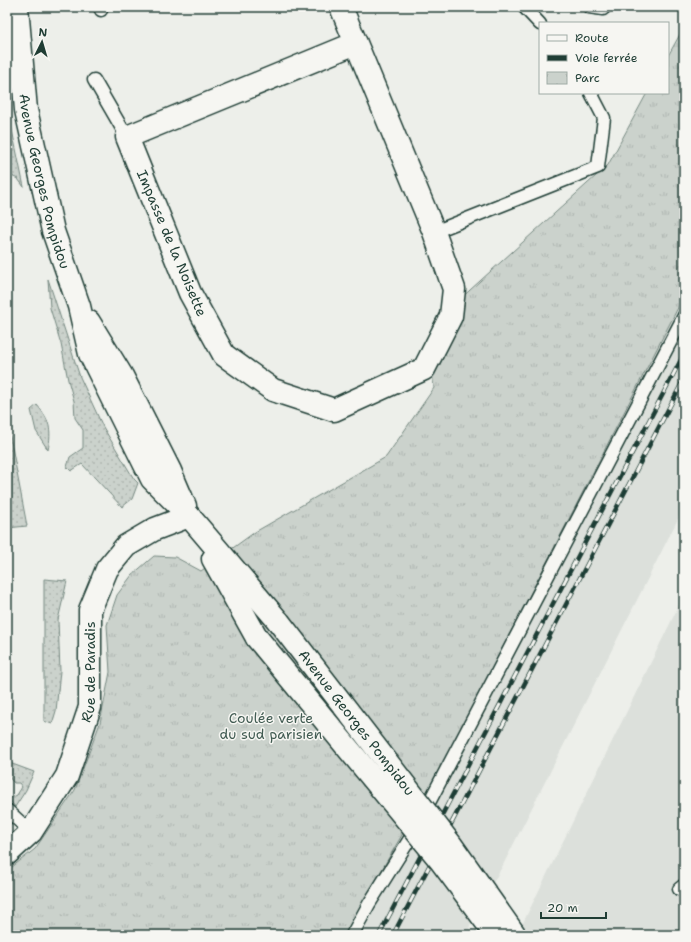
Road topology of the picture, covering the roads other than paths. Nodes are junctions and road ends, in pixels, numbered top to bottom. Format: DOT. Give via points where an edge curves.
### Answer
graph roads {
  1 [pos="17,7"];
  2 [pos="341,7"];
  3 [pos="524,7"];
  4 [pos="589,7"];
  5 [pos="605,7"];
  6 [pos="539,23"];
  7 [pos="356,43"];
  8 [pos="94,80"];
  9 [pos="592,94"];
  10 [pos="127,136"];
  11 [pos="434,232"];
  12 [pos="684,316"];
  13 [pos="189,516"];
  14 [pos="7,810"];
  15 [pos="31,832"];
  16 [pos="7,854"];
  17 [pos="352,935"];
  18 [pos="496,935"];
  19 [pos="515,935"];
  1 -- 13 [label="main road, Avenue Georges Pompidou" via="26,110 53,231 79,306 122,376 170,470"];
  2 -- 7 [label="main road, Impasse de la Noisette"];
  3 -- 6 [label="lane"];
  4 -- 5 [label="lane"];
  7 -- 10 [label="main road"];
  7 -- 11 [label="main road, Impasse de la Noisette"];
  8 -- 10 [label="lane"];
  9 -- 11 [label="lane" via="604,118 598,167"];
  10 -- 11 [label="main road, Impasse de la Noisette" via="190,293 224,355 273,390 334,410 424,369 451,316 454,289"];
  12 -- 17 [label="lane" via="411,837"];
  13 -- 15 [label="main road, Rue de Paradis" via="155,529 126,546 107,569 90,610 90,707 67,776"];
  13 -- 18 [label="main road, Avenue Georges Pompidou, bridge" via="257,638 440,860"];
  13 -- 19 [label="main road, Avenue Georges Pompidou, bridge" via="279,622 452,846"];
  14 -- 15 [label="lane"];
  15 -- 16 [label="main road, Rue de Paradis"];
}
